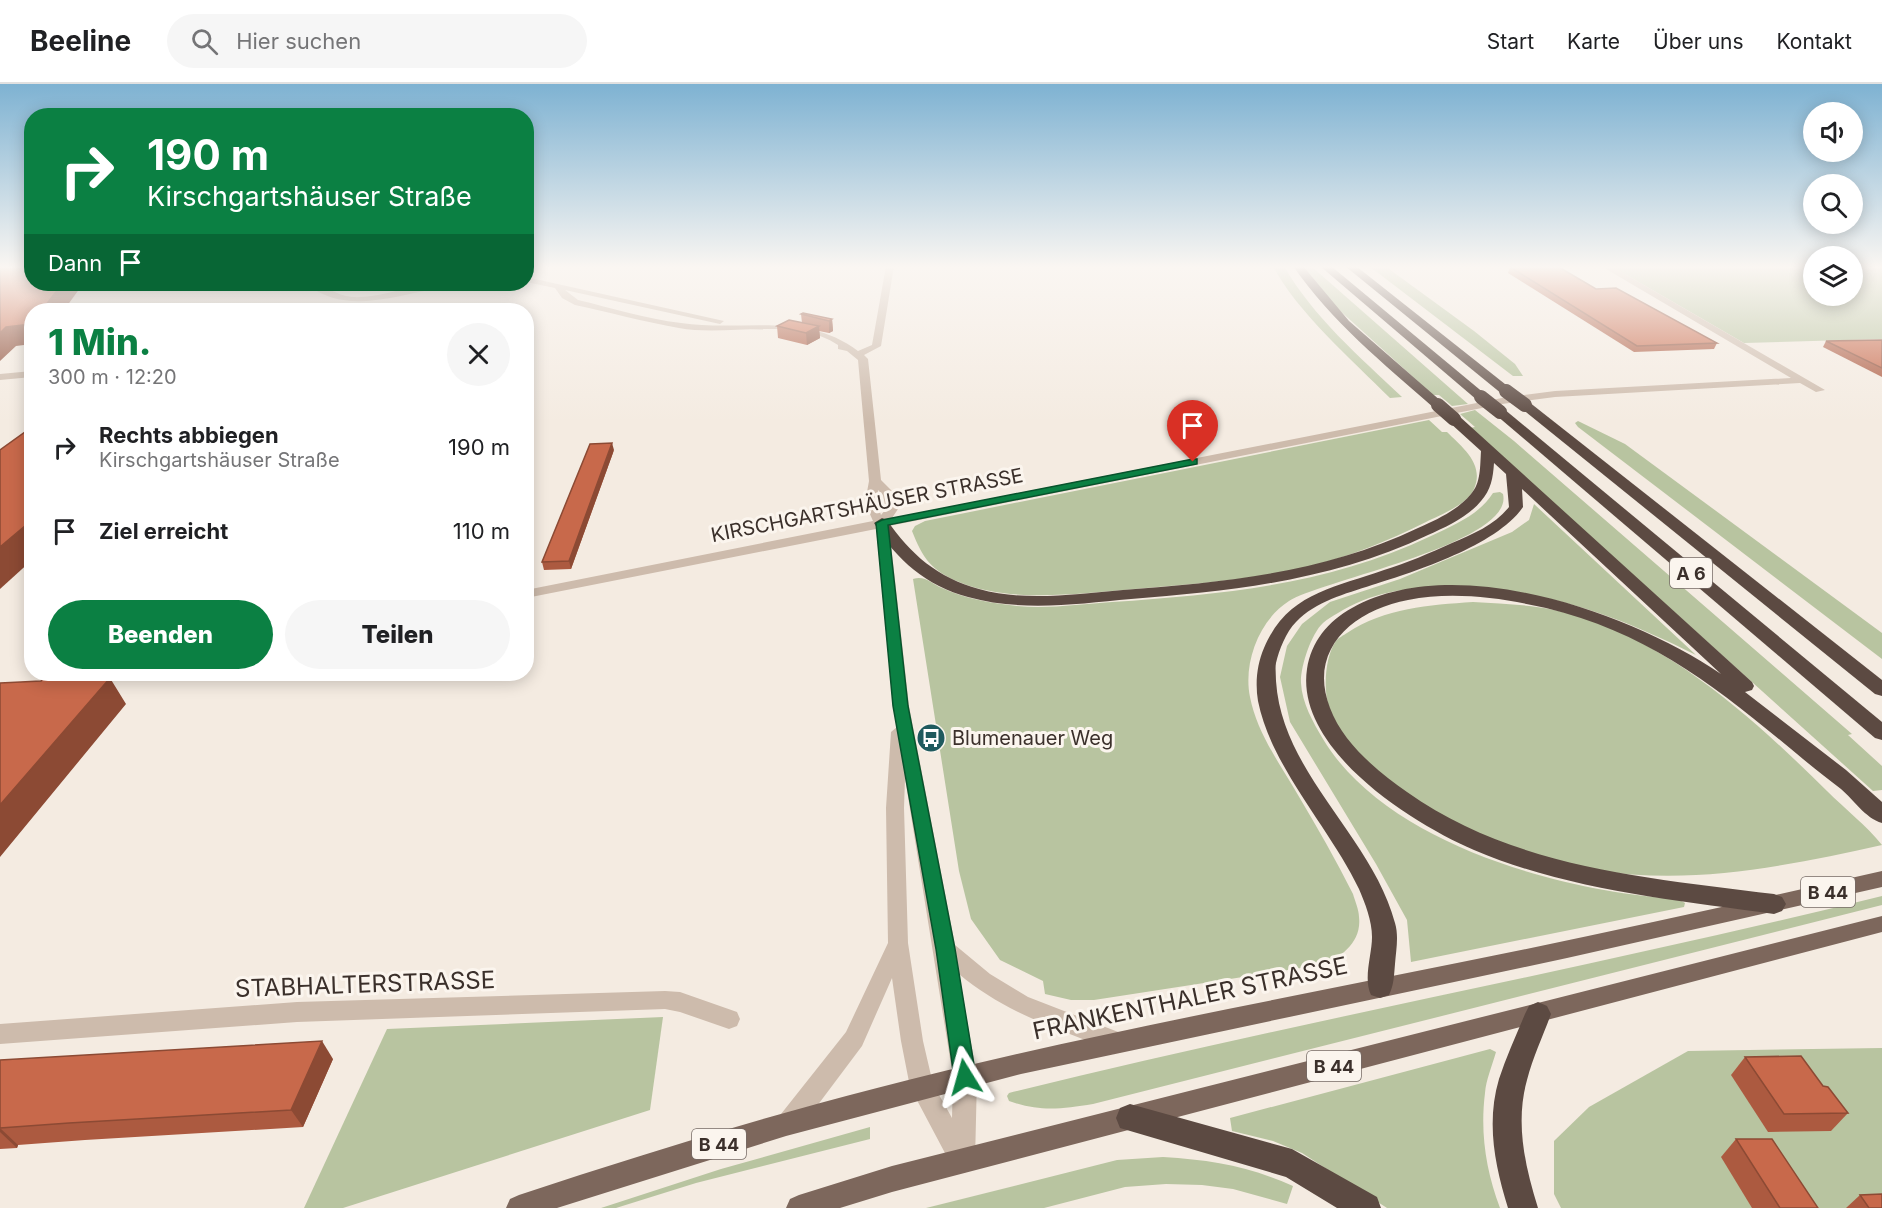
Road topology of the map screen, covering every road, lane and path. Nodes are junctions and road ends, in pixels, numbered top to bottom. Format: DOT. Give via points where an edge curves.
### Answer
graph roads {
  1 [pos="647,318"];
  2 [pos="881,318"];
  3 [pos="1341,318"];
  4 [pos="1387,318"];
  5 [pos="1415,318"];
  6 [pos="1695,318"];
  7 [pos="855,352"];
  8 [pos="24,375"];
  9 [pos="0,377"];
  10 [pos="1800,380"];
  11 [pos="1820,390"];
  12 [pos="1488,450"];
  13 [pos="1513,473"];
  14 [pos="875,481"];
  15 [pos="882,523"];
  16 [pos="534,592"];
  17 [pos="90,681"];
  18 [pos="69,685"];
  19 [pos="1882,690"];
  20 [pos="901,706"];
  21 [pos="1882,733"];
  22 [pos="1847,783"];
  23 [pos="1882,815"];
  24 [pos="1882,879"];
  25 [pos="1774,904"];
  26 [pos="1882,924"];
  27 [pos="898,943"];
  28 [pos="945,949"];
  29 [pos="1380,987"];
  30 [pos="1538,1014"];
  31 [pos="729,1019"];
  32 [pos="0,1034"];
  33 [pos="1118,1042"];
  34 [pos="965,1077"];
  35 [pos="922,1087"];
  36 [pos="1130,1118"];
  37 [pos="790,1122"];
  38 [pos="963,1161"];
  39 [pos="519,1208"];
  40 [pos="799,1208"];
  41 [pos="1366,1208"];
  42 [pos="1523,1208"];
  1 -- 7 [label="street" via="698,328 764,327"];
  2 -- 7 [label="street" via="876,346"];
  3 -- 12 [label="highway, bridge"];
  4 -- 21 [label="highway, A 6, bridge"];
  5 -- 19 [label="highway, A 6, bridge"];
  6 -- 10 [label="street"];
  7 -- 14 [label="street" via="863,358"];
  8 -- 9 [label="street"];
  10 -- 11 [label="street"];
  10 -- 15 [label="street, KIRSCHGARTSHÄUSER STRASSE" via="1540,395"];
  12 -- 13 [label="highway"];
  12 -- 15 [label="highway" via="1486,482 1480,494 1450,517 1346,563 1250,584 1056,600 993,597 957,588 924,570 898,548"];
  13 -- 22 [label="highway"];
  13 -- 29 [label="highway" via="1516,507 1499,526 1419,563 1307,603 1287,620 1269,646 1264,687 1275,727 1370,886 1384,925"];
  14 -- 15 [label="street" via="870,496 873,512"];
  14 -- 15 [label="street" via="889,494 892,508"];
  15 -- 16 [label="street, KIRSCHGARTSHÄUSER STRASSE"];
  15 -- 20 [label="street"];
  17 -- 18 [label="street"];
  20 -- 27 [label="street" via="895,808"];
  20 -- 28 [label="street"];
  22 -- 23 [label="highway"];
  22 -- 25 [label="highway" via="1722,681 1683,656 1613,623 1563,607 1464,592 1399,597 1378,602 1344,620 1321,646 1314,680 1328,725 1364,769 1443,825 1507,854 1572,873"];
  24 -- 25 [label="main road, FRANKENTHALER STRASSE / B 44"];
  25 -- 29 [label="main road, FRANKENTHALER STRASSE / B 44"];
  26 -- 30 [label="main road, B 44"];
  27 -- 35 [label="street"];
  27 -- 37 [label="street" via="854,1039"];
  28 -- 33 [label="street" via="982,980 1020,1004"];
  28 -- 34 [label="street"];
  29 -- 33 [label="main road, FRANKENTHALER STRASSE / B 44"];
  30 -- 36 [label="main road, B 44"];
  30 -- 42 [label="highway" via="1508,1101 1513,1178"];
  31 -- 32 [label="street, STABHALTERSTRASSE" via="665,1000 297,1012"];
  33 -- 34 [label="main road, FRANKENTHALER STRASSE / B 44"];
  34 -- 35 [label="main road, FRANKENTHALER STRASSE / B 44"];
  34 -- 38 [label="street"];
  35 -- 37 [label="main road, FRANKENTHALER STRASSE / B 44"];
  35 -- 38 [label="street"];
  36 -- 38 [label="main road, B 44"];
  36 -- 41 [label="highway" via="1292,1164"];
  37 -- 39 [label="main road, FRANKENTHALER STRASSE / B 44"];
  38 -- 40 [label="main road, B 44"];
}
